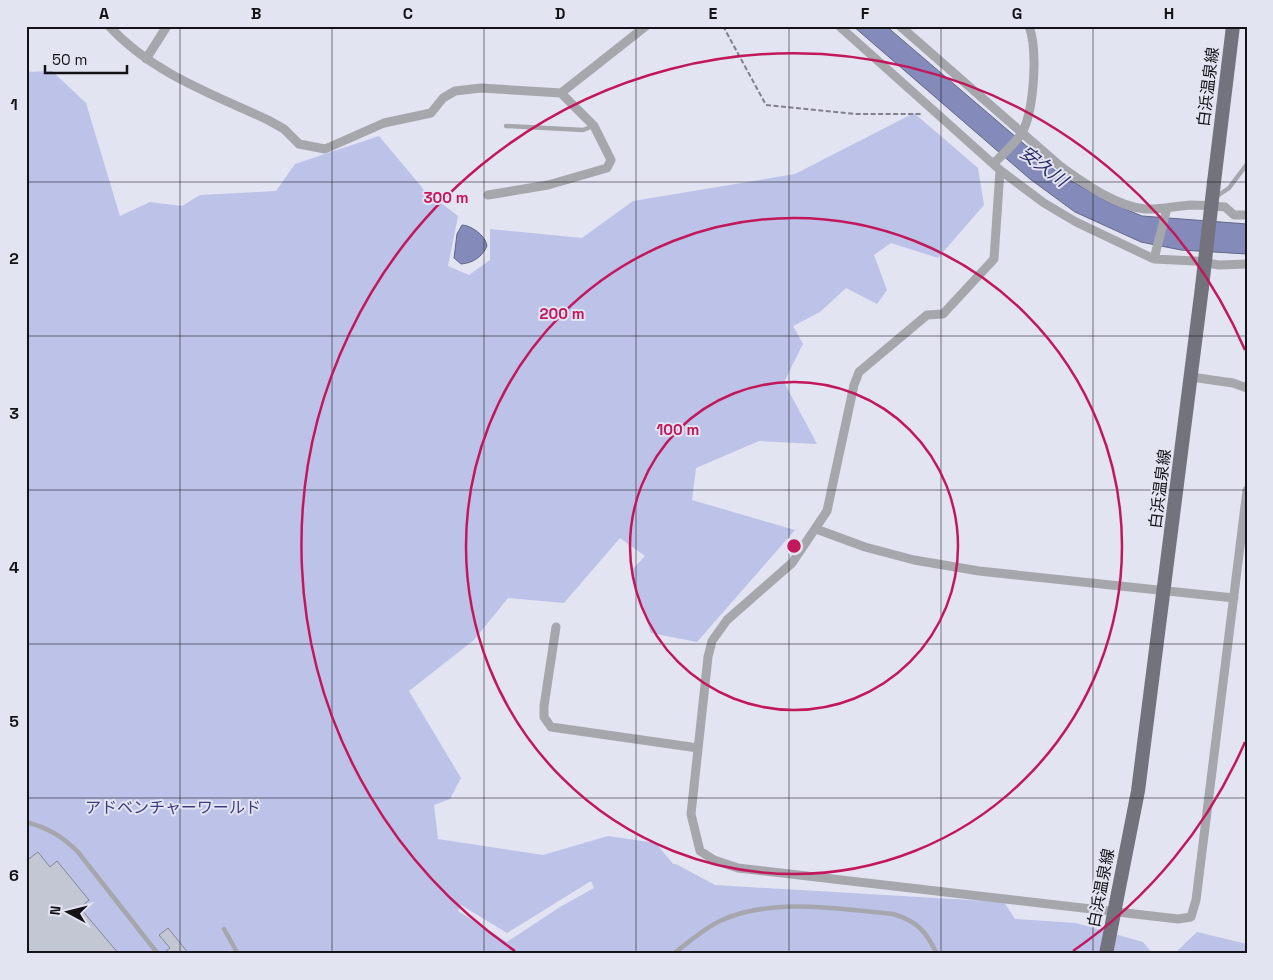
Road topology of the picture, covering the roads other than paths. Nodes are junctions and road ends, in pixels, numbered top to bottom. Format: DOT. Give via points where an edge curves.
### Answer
graph roads {
  1 [pos="110,26"];
  2 [pos="167,26"];
  3 [pos="646,26"];
  4 [pos="839,26"];
  5 [pos="900,26"];
  6 [pos="1029,26"];
  7 [pos="1233,26"];
  8 [pos="146,59"];
  9 [pos="561,93"];
  10 [pos="506,126"];
  11 [pos="594,126"];
  12 [pos="1023,132"];
  13 [pos="1247,164"];
  14 [pos="997,166"];
  15 [pos="488,195"];
  16 [pos="1203,206"];
  17 [pos="1166,210"];
  18 [pos="1247,216"];
  19 [pos="1155,256"];
  20 [pos="1247,264"];
  21 [pos="1191,378"];
  22 [pos="1247,388"];
  23 [pos="1247,490"];
  24 [pos="816,529"];
  25 [pos="1165,591"];
  26 [pos="1234,598"];
  27 [pos="556,627"];
  28 [pos="698,748"];
  29 [pos="26,822"];
  30 [pos="1115,910"];
  31 [pos="224,929"];
  32 [pos="158,954"];
  33 [pos="238,954"];
  34 [pos="673,954"];
  35 [pos="937,954"];
  36 [pos="1106,954"];
  1 -- 8 [label="street"];
  2 -- 8 [label="street"];
  3 -- 9 [label="street"];
  4 -- 14 [label="street"];
  5 -- 12 [label="street"];
  6 -- 12 [label="street" via="1033,68 1031,98"];
  7 -- 21 [label="main road, 白浜温泉線, bridge"];
  8 -- 9 [label="street" via="161,70 284,128 299,144 325,149 384,123 431,113 443,98 455,91 481,88"];
  9 -- 11 [label="street"];
  10 -- 11 [label="lane" via="583,130"];
  11 -- 15 [label="street" via="611,160 607,168 548,185"];
  12 -- 14 [label="street"];
  12 -- 17 [label="street" via="1076,178 1116,200 1132,207"];
  13 -- 16 [label="lane" via="1229,188"];
  14 -- 19 [label="street" via="1044,203 1076,222"];
  14 -- 24 [label="street" via="994,260 943,314 927,315 860,372 854,385 827,511"];
  16 -- 17 [label="street"];
  16 -- 18 [label="street" via="1225,207 1234,214"];
  17 -- 19 [label="street"];
  19 -- 20 [label="street" via="1220,265"];
  21 -- 22 [label="street" via="1233,382"];
  21 -- 25 [label="main road, 白浜温泉線"];
  23 -- 26 [label="street"];
  24 -- 25 [label="street" via="914,560 979,571"];
  24 -- 28 [label="street" via="792,563 727,620 712,641"];
  25 -- 26 [label="street"];
  25 -- 30 [label="main road, 白浜温泉線" via="1138,792"];
  26 -- 30 [label="street" via="1196,900 1191,917 1178,919"];
  27 -- 28 [label="street" via="544,706 544,717 551,727"];
  28 -- 30 [label="street" via="691,814 700,851 714,860 738,868"];
  29 -- 32 [label="lane" via="46,828 78,852"];
  30 -- 36 [label="main road, 白浜温泉線"];
  31 -- 33 [label="lane"];
  34 -- 35 [label="lane" via="720,921 757,909 820,907 904,917 920,928"];
}
